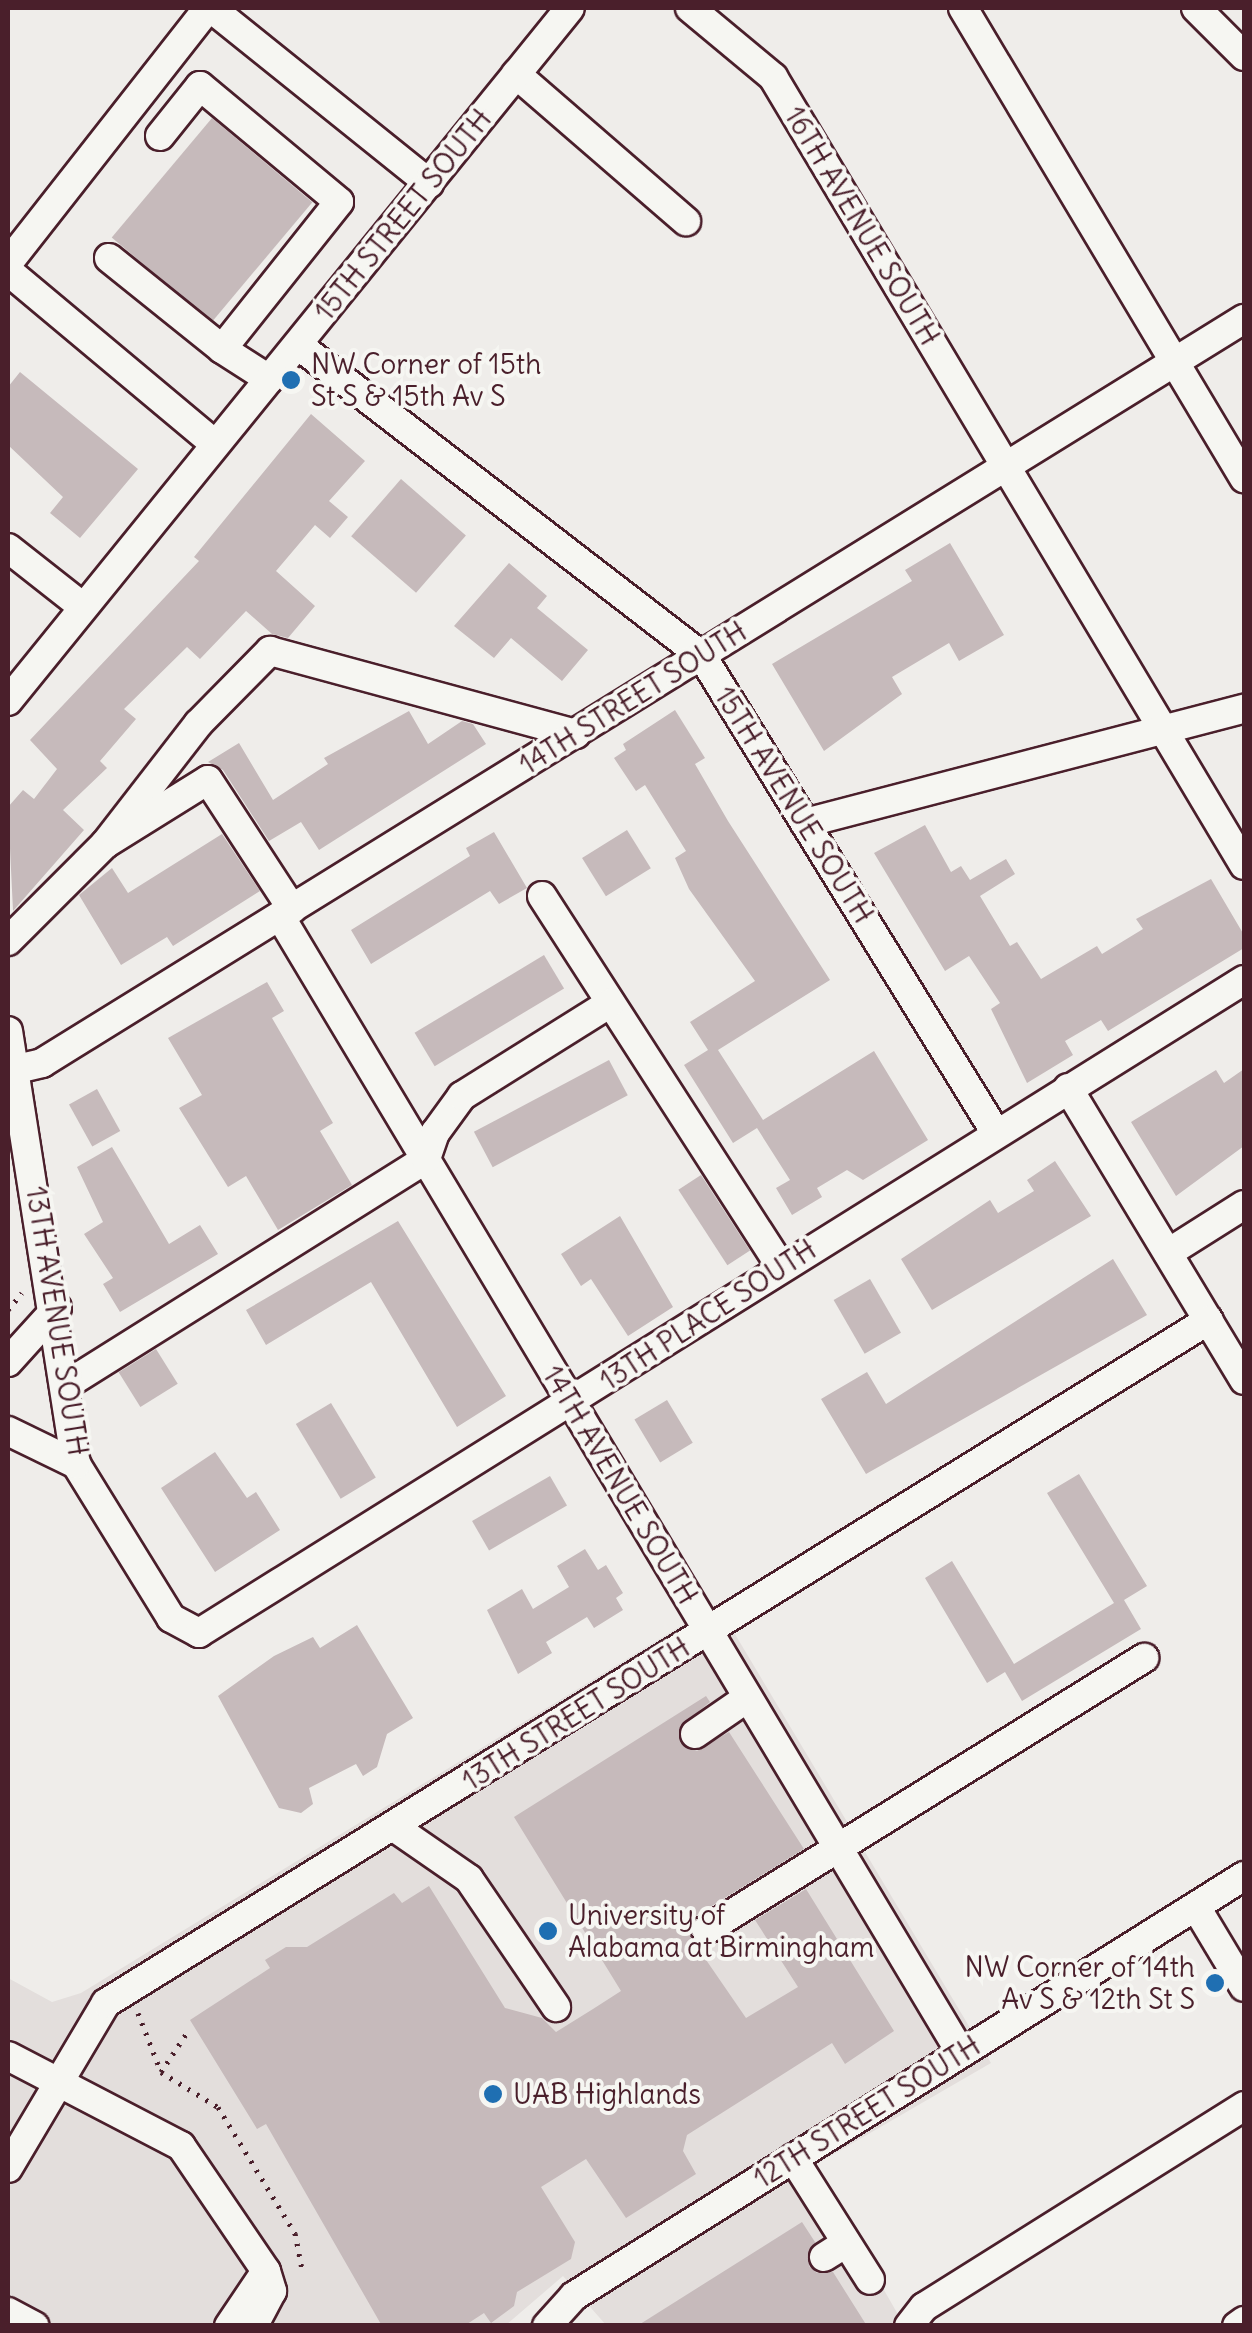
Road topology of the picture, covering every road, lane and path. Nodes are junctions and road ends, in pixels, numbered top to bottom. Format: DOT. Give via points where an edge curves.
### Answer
graph roads {
  1 [pos="209,8"];
  2 [pos="570,8"];
  3 [pos="690,8"];
  4 [pos="963,8"];
  5 [pos="1196,8"];
  6 [pos="1244,56"];
  7 [pos="516,74"];
  8 [pos="160,136"];
  9 [pos="429,183"];
  10 [pos="686,220"];
  11 [pos="109,258"];
  12 [pos="8,263"];
  13 [pos="8,271"];
  14 [pos="1244,319"];
  15 [pos="298,345"];
  16 [pos="222,349"];
  17 [pos="1174,361"];
  18 [pos="269,379"];
  19 [pos="214,443"];
  20 [pos="1006,468"];
  21 [pos="1244,478"];
  22 [pos="8,548"];
  23 [pos="83,607"];
  24 [pos="702,656"];
  25 [pos="8,701"];
  26 [pos="1244,710"];
  27 [pos="1164,731"];
  28 [pos="576,734"];
  29 [pos="804,822"];
  30 [pos="105,844"];
  31 [pos="1244,866"];
  32 [pos="542,896"];
  33 [pos="286,912"];
  34 [pos="8,941"];
  35 [pos="1244,980"];
  36 [pos="610,1003"];
  37 [pos="8,1031"];
  38 [pos="13,1071"];
  39 [pos="1068,1088"];
  40 [pos="996,1133"];
  41 [pos="426,1159"];
  42 [pos="1244,1205"];
  43 [pos="1168,1253"];
  44 [pos="781,1267"];
  45 [pos="57,1308"];
  46 [pos="1208,1320"];
  47 [pos="8,1362"];
  48 [pos="1244,1380"];
  49 [pos="66,1385"];
  50 [pos="571,1402"];
  51 [pos="8,1431"];
  52 [pos="76,1464"];
  53 [pos="171,1618"];
  54 [pos="707,1633"];
  55 [pos="1144,1658"];
  56 [pos="746,1698"];
  57 [pos="695,1734"];
  58 [pos="394,1827"];
  59 [pos="838,1850"];
  60 [pos="1244,1876"];
  61 [pos="1196,1906"];
  62 [pos="706,1930"];
  63 [pos="1244,1988"];
  64 [pos="556,2007"];
  65 [pos="138,2012"];
  66 [pos="188,2031"];
  67 [pos="961,2053"];
  68 [pos="8,2056"];
  69 [pos="161,2072"];
  70 [pos="58,2078"];
  71 [pos="1244,2106"];
  72 [pos="793,2158"];
  73 [pos="8,2168"];
  74 [pos="302,2270"];
  75 [pos="266,2271"];
  76 [pos="870,2280"];
  77 [pos="8,2312"];
  78 [pos="1244,2321"];
  79 [pos="34,2326"];
  80 [pos="229,2326"];
  81 [pos="253,2326"];
  82 [pos="547,2326"];
  83 [pos="909,2326"];
  84 [pos="1237,2326"];
  1 -- 9 [label="street"];
  1 -- 12 [label="street"];
  2 -- 7 [label="street, 15TH STREET SOUTH"];
  3 -- 20 [label="street, 16TH AVENUE SOUTH" via="773,76"];
  4 -- 17 [label="street"];
  5 -- 6 [label="street"];
  7 -- 9 [label="street, 15TH STREET SOUTH"];
  7 -- 10 [label="street"];
  8 -- 16 [label="street" via="200,86 339,202"];
  9 -- 15 [label="street, 15TH STREET SOUTH"];
  11 -- 16 [label="street"];
  13 -- 19 [label="street"];
  14 -- 17 [label="street, 14TH STREET SOUTH"];
  15 -- 18 [label="street, 15TH STREET SOUTH"];
  15 -- 24 [label="street, 15TH AVENUE SOUTH"];
  16 -- 18 [label="street"];
  17 -- 20 [label="street, 14TH STREET SOUTH"];
  17 -- 21 [label="street"];
  18 -- 19 [label="street, 15TH STREET SOUTH"];
  19 -- 23 [label="street, 15TH STREET SOUTH"];
  20 -- 24 [label="street, 14TH STREET SOUTH"];
  20 -- 27 [label="street, 16TH AVENUE SOUTH"];
  22 -- 23 [label="street"];
  23 -- 25 [label="street, 15TH STREET SOUTH"];
  24 -- 28 [label="street, 14TH STREET SOUTH"];
  24 -- 29 [label="street, 15TH AVENUE SOUTH"];
  26 -- 27 [label="street"];
  27 -- 29 [label="street"];
  27 -- 31 [label="street, 16TH AVENUE SOUTH"];
  28 -- 30 [label="street" via="270,652 198,724"];
  28 -- 33 [label="street, 14TH STREET SOUTH"];
  29 -- 40 [label="street, 15TH AVENUE SOUTH"];
  30 -- 33 [label="street, 14TH AVENUE SOUTH" via="208,780"];
  30 -- 34 [label="street"];
  32 -- 36 [label="street"];
  33 -- 38 [label="street, 14TH STREET SOUTH" via="42,1062"];
  33 -- 41 [label="street, 14TH AVENUE SOUTH"];
  35 -- 39 [label="street, 13TH PLACE SOUTH"];
  36 -- 41 [label="street" via="462,1096 434,1132"];
  36 -- 44 [label="street"];
  37 -- 38 [label="street"];
  38 -- 45 [label="street, 13TH AVENUE SOUTH"];
  39 -- 40 [label="street, 13TH PLACE SOUTH"];
  39 -- 43 [label="street"];
  40 -- 44 [label="street, 13TH PLACE SOUTH"];
  41 -- 49 [label="street"];
  41 -- 50 [label="street, 14TH AVENUE SOUTH"];
  42 -- 43 [label="street"];
  43 -- 46 [label="street"];
  44 -- 50 [label="street, 13TH PLACE SOUTH"];
  45 -- 47 [label="street"];
  45 -- 49 [label="street, 13TH AVENUE SOUTH"];
  46 -- 48 [label="street"];
  46 -- 54 [label="street, 13TH STREET SOUTH"];
  49 -- 52 [label="street, 13TH AVENUE SOUTH"];
  50 -- 53 [label="street, 13TH PLACE SOUTH" via="209,1628 187,1631"];
  50 -- 54 [label="street, 14TH AVENUE SOUTH"];
  51 -- 52 [label="street"];
  52 -- 53 [label="street, 13TH AVENUE SOUTH"];
  54 -- 56 [label="street, 14TH AVENUE SOUTH"];
  54 -- 58 [label="street, 13TH STREET SOUTH"];
  55 -- 59 [label="street"];
  56 -- 57 [label="street"];
  56 -- 59 [label="street, 14TH AVENUE SOUTH"];
  58 -- 64 [label="street" via="470,1879"];
  58 -- 70 [label="street, 13TH STREET SOUTH" via="106,2003"];
  59 -- 62 [label="street"];
  59 -- 67 [label="street, 14TH AVENUE SOUTH"];
  60 -- 61 [label="street, 12TH STREET SOUTH"];
  61 -- 63 [label="street"];
  61 -- 67 [label="street, 12TH STREET SOUTH"];
  65 -- 69 [label="path"];
  66 -- 69 [label="path"];
  67 -- 72 [label="street, 12TH STREET SOUTH"];
  68 -- 70 [label="street"];
  69 -- 74 [label="path" via="218,2107 295,2233"];
  70 -- 73 [label="street, 13TH STREET SOUTH"];
  70 -- 75 [label="street" via="181,2146"];
  71 -- 83 [label="street" via="924,2307"];
  72 -- 76 [label="street" via="835,2250"];
  72 -- 82 [label="street, 12TH STREET SOUTH" via="574,2296"];
  75 -- 80 [label="street"];
  75 -- 81 [label="street" via="272,2291"];
  77 -- 79 [label="street"];
  78 -- 84 [label="street"];
}
